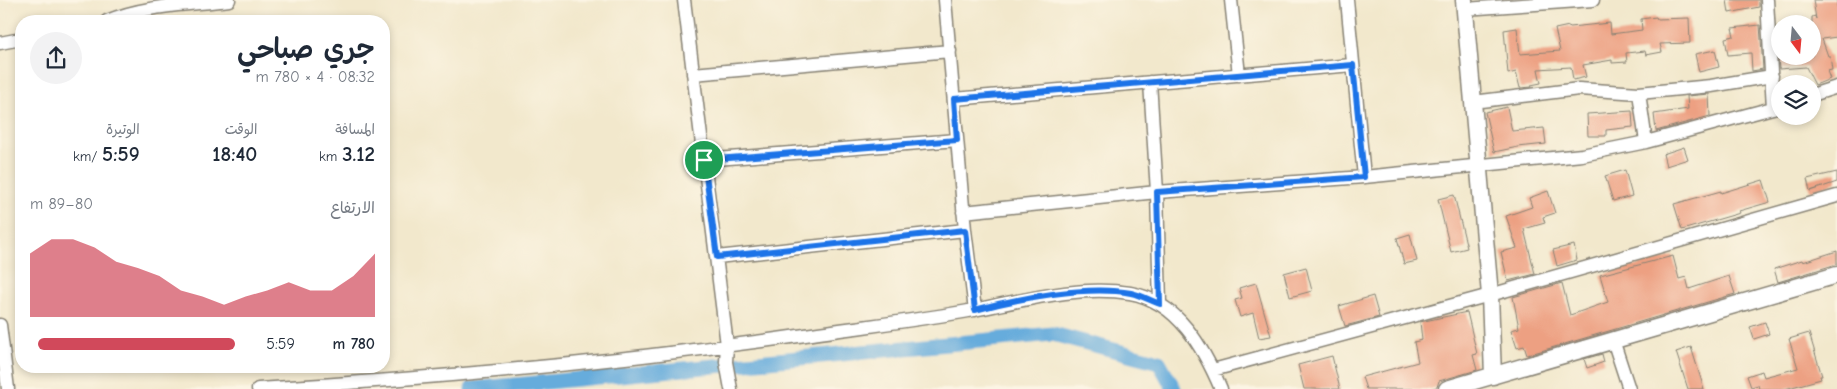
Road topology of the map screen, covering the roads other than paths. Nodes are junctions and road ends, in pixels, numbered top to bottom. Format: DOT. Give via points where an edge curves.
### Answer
graph roads {
  1 [pos="229,0"];
  2 [pos="684,0"];
  3 [pos="945,0"];
  4 [pos="1232,0"];
  5 [pos="1347,0"];
  6 [pos="1593,0"];
  7 [pos="1767,0"];
  8 [pos="191,2"];
  9 [pos="1464,5"];
  10 [pos="125,15"];
  11 [pos="15,41"];
  12 [pos="0,43"];
  13 [pos="950,51"];
  14 [pos="1353,65"];
  15 [pos="693,74"];
  16 [pos="1238,75"];
  17 [pos="1772,75"];
  18 [pos="1771,76"];
  19 [pos="1150,82"];
  20 [pos="1837,87"];
  21 [pos="1821,92"];
  22 [pos="1639,93"];
  23 [pos="954,99"];
  24 [pos="1473,102"];
  25 [pos="1771,109"];
  26 [pos="957,140"];
  27 [pos="1646,142"];
  28 [pos="704,160"];
  29 [pos="1479,166"];
  30 [pos="1364,177"];
  31 [pos="1157,192"];
  32 [pos="1837,196"];
  33 [pos="963,212"];
  34 [pos="965,230"];
  35 [pos="717,257"];
  36 [pos="1837,275"];
  37 [pos="1490,295"];
  38 [pos="1160,304"];
  39 [pos="975,310"];
  40 [pos="0,325"];
  41 [pos="1613,340"];
  42 [pos="727,345"];
  43 [pos="1213,370"];
  44 [pos="1492,376"];
  45 [pos="730,386"];
  46 [pos="8,389"];
  47 [pos="258,389"];
  48 [pos="1221,389"];
  49 [pos="1447,389"];
  50 [pos="1629,389"];
  1 -- 8 [label="street"];
  2 -- 15 [label="street"];
  3 -- 13 [label="street"];
  4 -- 16 [label="street"];
  5 -- 14 [label="street"];
  6 -- 9 [label="street"];
  7 -- 17 [label="street"];
  8 -- 10 [label="street"];
  9 -- 24 [label="street"];
  11 -- 12 [label="street"];
  13 -- 15 [label="street"];
  13 -- 23 [label="street"];
  14 -- 16 [label="street"];
  14 -- 30 [label="street"];
  15 -- 28 [label="street"];
  16 -- 19 [label="street"];
  18 -- 22 [label="street"];
  19 -- 23 [label="street"];
  19 -- 31 [label="street"];
  20 -- 21 [label="street"];
  22 -- 24 [label="street" via="1579,89"];
  22 -- 27 [label="street"];
  23 -- 26 [label="street"];
  24 -- 29 [label="street"];
  25 -- 27 [label="street"];
  26 -- 28 [label="street"];
  26 -- 33 [label="street"];
  27 -- 29 [label="street" via="1591,154"];
  28 -- 35 [label="street"];
  29 -- 30 [label="street"];
  29 -- 37 [label="street"];
  30 -- 31 [label="street"];
  31 -- 33 [label="street"];
  31 -- 38 [label="street"];
  32 -- 37 [label="street"];
  33 -- 34 [label="street"];
  34 -- 35 [label="street"];
  34 -- 39 [label="street"];
  35 -- 42 [label="street"];
  36 -- 41 [label="street"];
  37 -- 43 [label="street"];
  37 -- 44 [label="street"];
  38 -- 39 [label="street" via="1132,294 1097,291 1060,294"];
  38 -- 43 [label="street" via="1189,331"];
  39 -- 42 [label="street"];
  40 -- 46 [label="street"];
  41 -- 44 [label="street"];
  41 -- 50 [label="street"];
  42 -- 45 [label="street"];
  42 -- 47 [label="street" via="609,361"];
  43 -- 48 [label="street"];
  44 -- 49 [label="street"];
}
